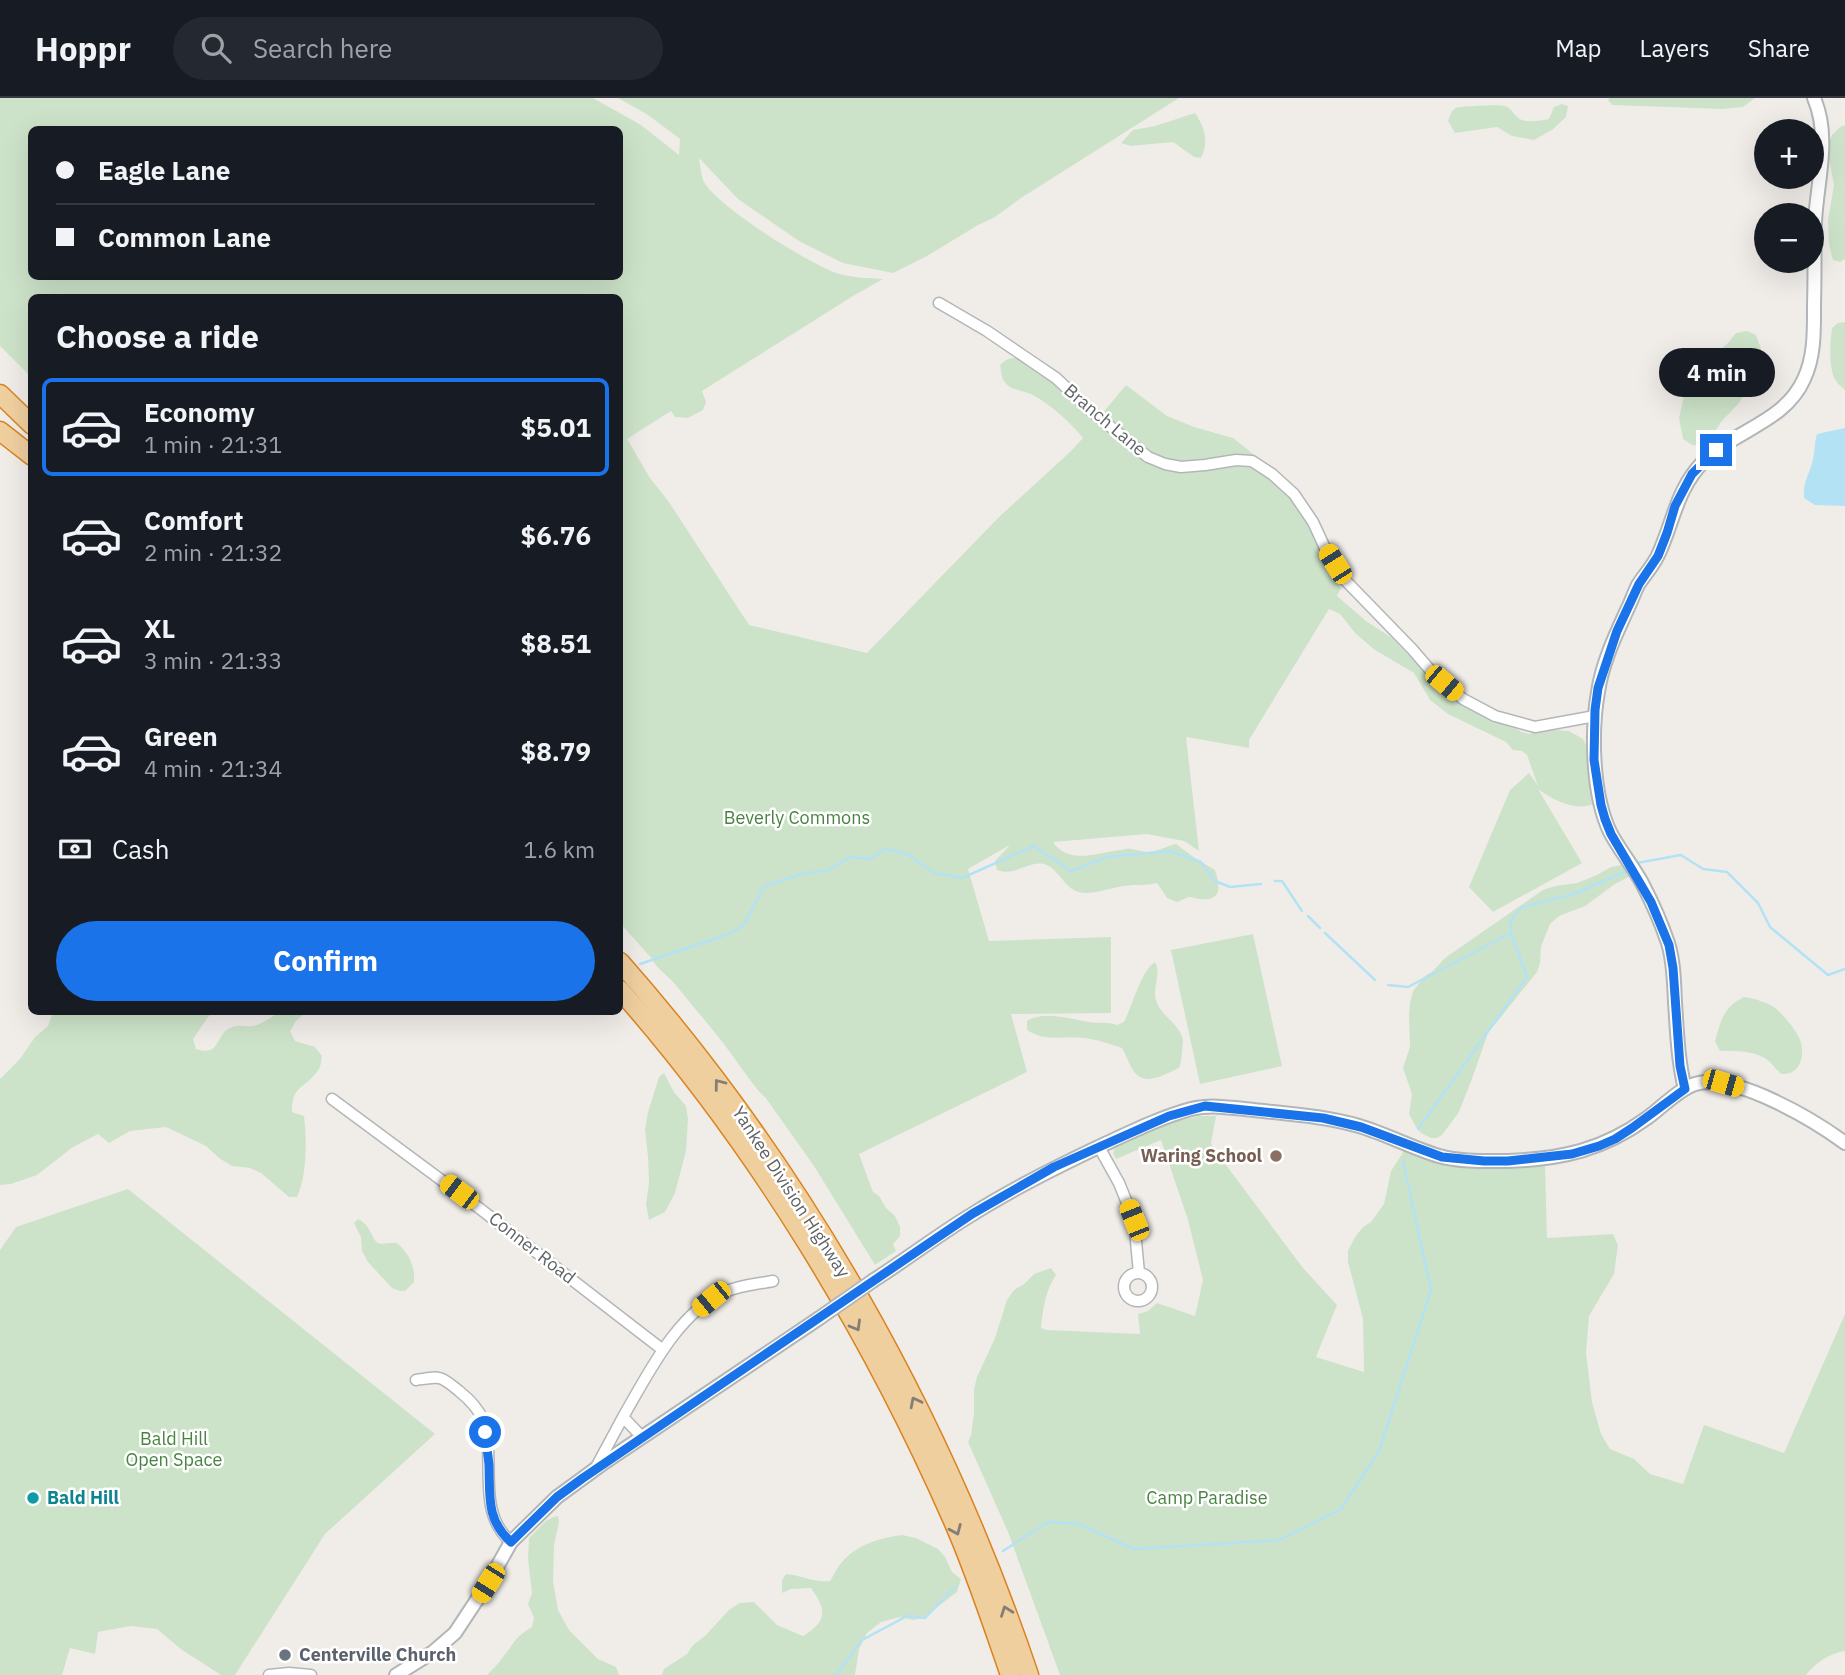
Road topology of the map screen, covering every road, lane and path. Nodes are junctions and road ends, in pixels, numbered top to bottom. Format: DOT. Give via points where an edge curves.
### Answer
graph roads {
  1 [pos="1814,98"];
  2 [pos="939,303"];
  3 [pos="0,394"];
  4 [pos="28,421"];
  5 [pos="0,431"];
  6 [pos="28,453"];
  7 [pos="1595,716"];
  8 [pos="623,966"];
  9 [pos="623,994"];
  10 [pos="1685,1089"];
  11 [pos="332,1099"];
  12 [pos="1845,1143"];
  13 [pos="1099,1147"];
  14 [pos="1139,1273"];
  15 [pos="773,1281"];
  16 [pos="663,1350"];
  17 [pos="415,1380"];
  18 [pos="623,1417"];
  19 [pos="642,1437"];
  20 [pos="594,1470"];
  21 [pos="511,1542"];
  22 [pos="269,1675"];
  23 [pos="311,1675"];
  24 [pos="396,1675"];
  25 [pos="1010,1675"];
  26 [pos="1029,1675"];
  1 -- 7 [label="street" via="1823,143 1815,219 1814,340 1805,379 1785,406 1716,450 1692,474 1658,556 1617,631 1598,688"];
  2 -- 7 [label="street, Branch Lane" via="1048,372 1148,457 1181,467 1252,461 1272,474 1294,494 1345,580 1463,699 1495,716 1535,727"];
  3 -- 4 [label="highway"];
  5 -- 6 [label="highway"];
  7 -- 10 [label="street" via="1594,760 1601,805 1611,834 1651,902 1669,945"];
  26 -- 8 [label="highway, Yankee Division Highway, one-way" via="968,1515 874,1322 745,1119"];
  9 -- 25 [label="highway, Yankee Division Highway, one-way" via="679,1061 777,1196 858,1327 953,1521"];
  10 -- 12 [label="street" via="1723,1083 1744,1089 1814,1121"];
  10 -- 13 [label="street" via="1615,1139 1549,1157 1496,1161 1442,1157 1342,1122 1205,1106 1169,1116"];
  11 -- 16 [label="street, Conner Road"];
  13 -- 14 [label="street" via="1134,1220"];
  13 -- 19 [label="street, bridge" via="972,1214"];
  15 -- 16 [label="street" via="738,1287 711,1299 681,1325"];
  16 -- 18 [label="street"];
  17 -- 21 [label="street" via="445,1378 475,1405 485,1432 490,1505 500,1533"];
  18 -- 19 [label="street"];
  18 -- 20 [label="street"];
  19 -- 20 [label="street"];
  20 -- 21 [label="street" via="557,1497"];
  21 -- 24 [label="street" via="455,1633"];
  22 -- 23 [label="street"];
}
